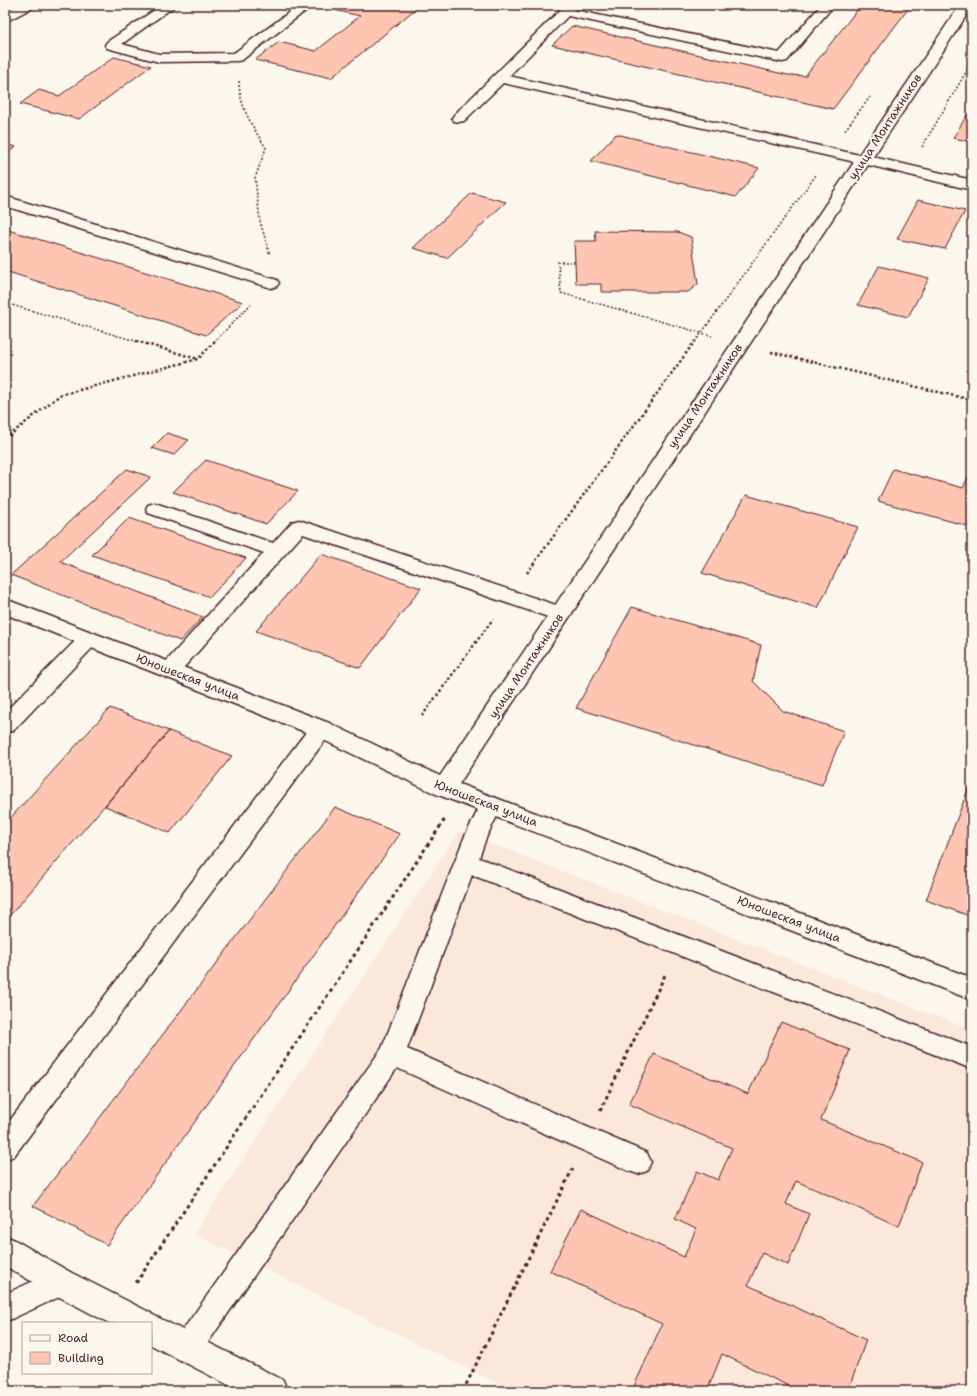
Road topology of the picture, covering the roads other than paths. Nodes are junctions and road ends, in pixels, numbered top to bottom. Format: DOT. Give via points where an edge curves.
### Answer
graph roads {
  1 [pos="27,5"];
  2 [pos="170,5"];
  3 [pos="307,5"];
  4 [pos="828,5"];
  5 [pos="568,8"];
  6 [pos="968,8"];
  7 [pos="5,18"];
  8 [pos="500,78"];
  9 [pos="459,118"];
  10 [pos="864,160"];
  11 [pos="972,185"];
  12 [pos="5,201"];
  13 [pos="271,283"];
  14 [pos="155,509"];
  15 [pos="277,551"];
  16 [pos="5,606"];
  17 [pos="561,614"];
  18 [pos="89,639"];
  19 [pos="170,670"];
  20 [pos="5,726"];
  21 [pos="321,729"];
  22 [pos="453,792"];
  23 [pos="491,806"];
  24 [pos="466,863"];
  25 [pos="972,989"];
  26 [pos="392,1054"];
  27 [pos="972,1058"];
  28 [pos="5,1148"];
  29 [pos="638,1162"];
  30 [pos="5,1250"];
  31 [pos="60,1282"];
  32 [pos="5,1308"];
  33 [pos="129,1317"];
  34 [pos="152,1329"];
  35 [pos="188,1347"];
  36 [pos="272,1391"];
  1 -- 7 [label="street"];
  2 -- 3 [label="lane" via="112,45 159,58 237,57"];
  4 -- 5 [label="lane" via="782,58"];
  5 -- 8 [label="lane"];
  6 -- 10 [label="street, улица Монтажников"];
  8 -- 9 [label="lane"];
  8 -- 10 [label="lane"];
  10 -- 11 [label="street"];
  10 -- 17 [label="street, улица Монтажников"];
  12 -- 13 [label="lane"];
  14 -- 15 [label="lane"];
  15 -- 17 [label="lane" via="299,526"];
  15 -- 19 [label="lane"];
  16 -- 18 [label="street, Юношеская улица"];
  17 -- 22 [label="street, улица Монтажников"];
  18 -- 19 [label="street, Юношеская улица"];
  18 -- 20 [label="lane"];
  19 -- 21 [label="street, Юношеская улица"];
  21 -- 22 [label="street, Юношеская улица"];
  21 -- 28 [label="lane"];
  22 -- 23 [label="street, Юношеская улица"];
  23 -- 24 [label="lane"];
  23 -- 25 [label="street, Юношеская улица"];
  24 -- 26 [label="lane"];
  24 -- 27 [label="lane"];
  26 -- 29 [label="lane"];
  26 -- 35 [label="lane"];
  30 -- 31 [label="street"];
  31 -- 32 [label="lane"];
  31 -- 33 [label="street"];
  34 -- 35 [label="street"];
  35 -- 36 [label="street"];
}
